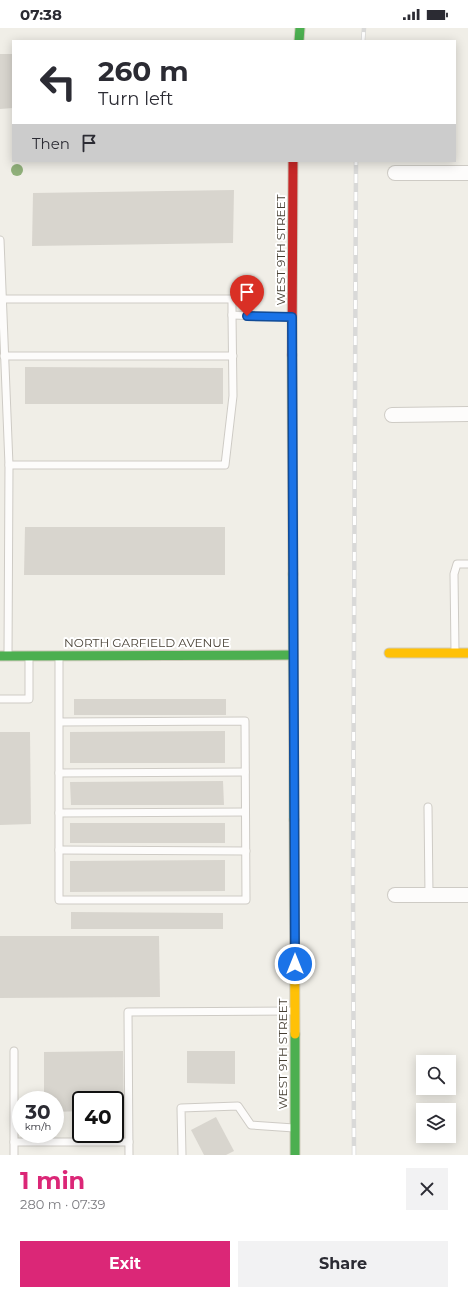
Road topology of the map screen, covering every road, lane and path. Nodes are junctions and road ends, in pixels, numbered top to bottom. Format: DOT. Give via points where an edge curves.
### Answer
graph roads {
  1 [pos="300,28"];
  2 [pos="299,40"];
  3 [pos="293,162"];
  4 [pos="395,173"];
  5 [pos="468,173"];
  6 [pos="0,240"];
  7 [pos="3,299"];
  8 [pos="232,315"];
  9 [pos="292,317"];
  10 [pos="4,356"];
  11 [pos="233,356"];
  12 [pos="468,414"];
  13 [pos="392,415"];
  14 [pos="9,465"];
  15 [pos="468,564"];
  16 [pos="389,653"];
  17 [pos="455,653"];
  18 [pos="468,653"];
  19 [pos="294,655"];
  20 [pos="4,656"];
  21 [pos="29,656"];
  22 [pos="59,656"];
  23 [pos="0,699"];
  24 [pos="59,722"];
  25 [pos="246,772"];
  26 [pos="59,773"];
  27 [pos="428,807"];
  28 [pos="246,812"];
  29 [pos="59,813"];
  30 [pos="59,850"];
  31 [pos="246,851"];
  32 [pos="395,895"];
  33 [pos="429,895"];
  34 [pos="468,895"];
  35 [pos="295,1011"];
  36 [pos="14,1051"];
  37 [pos="14,1091"];
  38 [pos="295,1128"];
  39 [pos="64,1142"];
  40 [pos="129,1142"];
  41 [pos="14,1143"];
  42 [pos="14,1155"];
  43 [pos="129,1155"];
  44 [pos="182,1155"];
  45 [pos="295,1155"];
  1 -- 2 [label="street"];
  3 -- 9 [label="street, WEST 9TH STREET"];
  4 -- 5 [label="street"];
  6 -- 7 [label="lane"];
  7 -- 8 [label="lane" via="232,299"];
  7 -- 10 [label="lane"];
  8 -- 9 [label="lane"];
  8 -- 11 [label="lane"];
  9 -- 19 [label="street, WEST 9TH STREET"];
  10 -- 11 [label="lane"];
  10 -- 14 [label="lane"];
  11 -- 14 [label="lane" via="233,396 225,465"];
  12 -- 13 [label="street"];
  14 -- 20 [label="lane"];
  15 -- 17 [label="lane" via="456,564 454,574"];
  16 -- 17 [label="street"];
  17 -- 18 [label="street"];
  19 -- 22 [label="street, NORTH GARFIELD AVENUE"];
  19 -- 35 [label="street, WEST 9TH STREET"];
  20 -- 21 [label="street, NORTH GARFIELD AVENUE"];
  21 -- 22 [label="street, NORTH GARFIELD AVENUE"];
  21 -- 23 [label="lane" via="29,699"];
  22 -- 24 [label="lane"];
  24 -- 25 [label="lane" via="246,722"];
  24 -- 26 [label="lane"];
  25 -- 26 [label="lane"];
  25 -- 28 [label="lane"];
  26 -- 29 [label="lane"];
  27 -- 33 [label="lane"];
  28 -- 29 [label="lane"];
  28 -- 31 [label="lane"];
  29 -- 30 [label="lane"];
  30 -- 31 [label="lane"];
  30 -- 31 [label="lane" via="59,900 246,900"];
  32 -- 33 [label="street"];
  33 -- 34 [label="street"];
  35 -- 38 [label="street, WEST 9TH STREET"];
  35 -- 40 [label="lane" via="128,1012"];
  36 -- 37 [label="lane"];
  38 -- 44 [label="lane" via="251,1125 238,1106 181,1108"];
  38 -- 45 [label="street, WEST 9TH STREET"];
  39 -- 40 [label="lane"];
  40 -- 43 [label="lane"];
  41 -- 42 [label="lane"];
}
